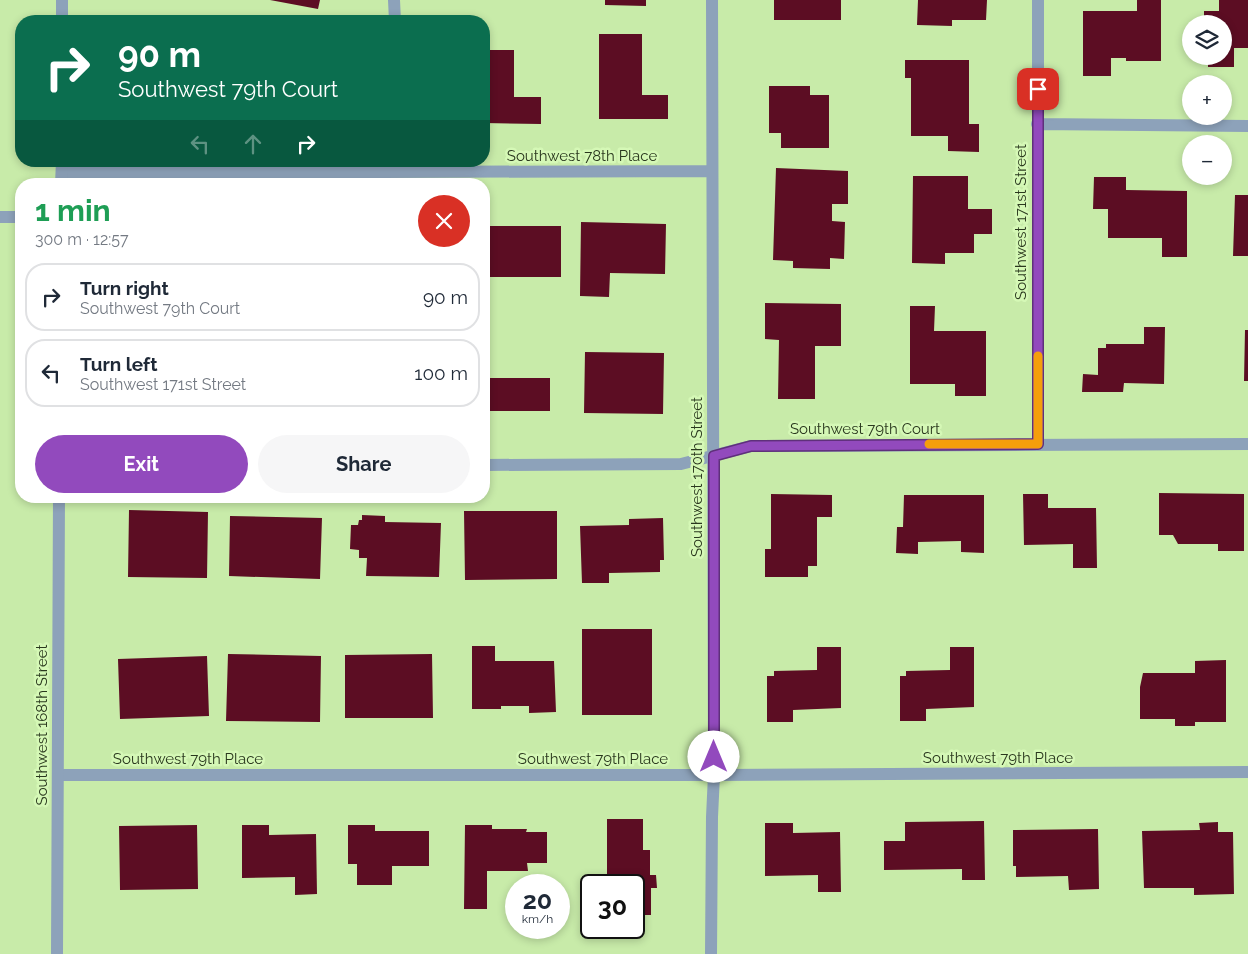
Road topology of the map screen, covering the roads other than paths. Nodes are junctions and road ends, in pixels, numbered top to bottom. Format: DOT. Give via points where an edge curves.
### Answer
graph roads {
  1 [pos="62,0"];
  2 [pos="394,0"];
  3 [pos="712,0"];
  4 [pos="1038,0"];
  5 [pos="62,15"];
  6 [pos="394,15"];
  7 [pos="1037,124"];
  8 [pos="1248,126"];
  9 [pos="396,167"];
  10 [pos="712,171"];
  11 [pos="62,173"];
  12 [pos="0,217"];
  13 [pos="15,217"];
  14 [pos="1038,444"];
  15 [pos="1248,444"];
  16 [pos="714,456"];
  17 [pos="490,465"];
  18 [pos="59,503"];
  19 [pos="1248,772"];
  20 [pos="58,775"];
  21 [pos="714,776"];
  22 [pos="57,954"];
  23 [pos="711,954"];
  1 -- 5 [label="street"];
  2 -- 6 [label="street"];
  3 -- 10 [label="street, Southwest 170th Street"];
  4 -- 7 [label="street, Southwest 171st Street"];
  7 -- 8 [label="street"];
  7 -- 14 [label="street, Southwest 171st Street"];
  9 -- 10 [label="street, Southwest 78th Place"];
  9 -- 11 [label="street, Southwest 78th Place"];
  10 -- 16 [label="street, Southwest 170th Street"];
  12 -- 13 [label="street"];
  14 -- 15 [label="street, Southwest 79th Court"];
  14 -- 16 [label="street, Southwest 79th Court" via="751,446"];
  16 -- 17 [label="street, Southwest 79th Court" via="681,464"];
  16 -- 21 [label="street, Southwest 170th Street"];
  18 -- 20 [label="street, Southwest 168th Street"];
  19 -- 21 [label="street, Southwest 79th Place"];
  20 -- 21 [label="street, Southwest 79th Place"];
  20 -- 22 [label="street, Southwest 168th Street"];
  21 -- 23 [label="street, Southwest 170th Street"];
}
